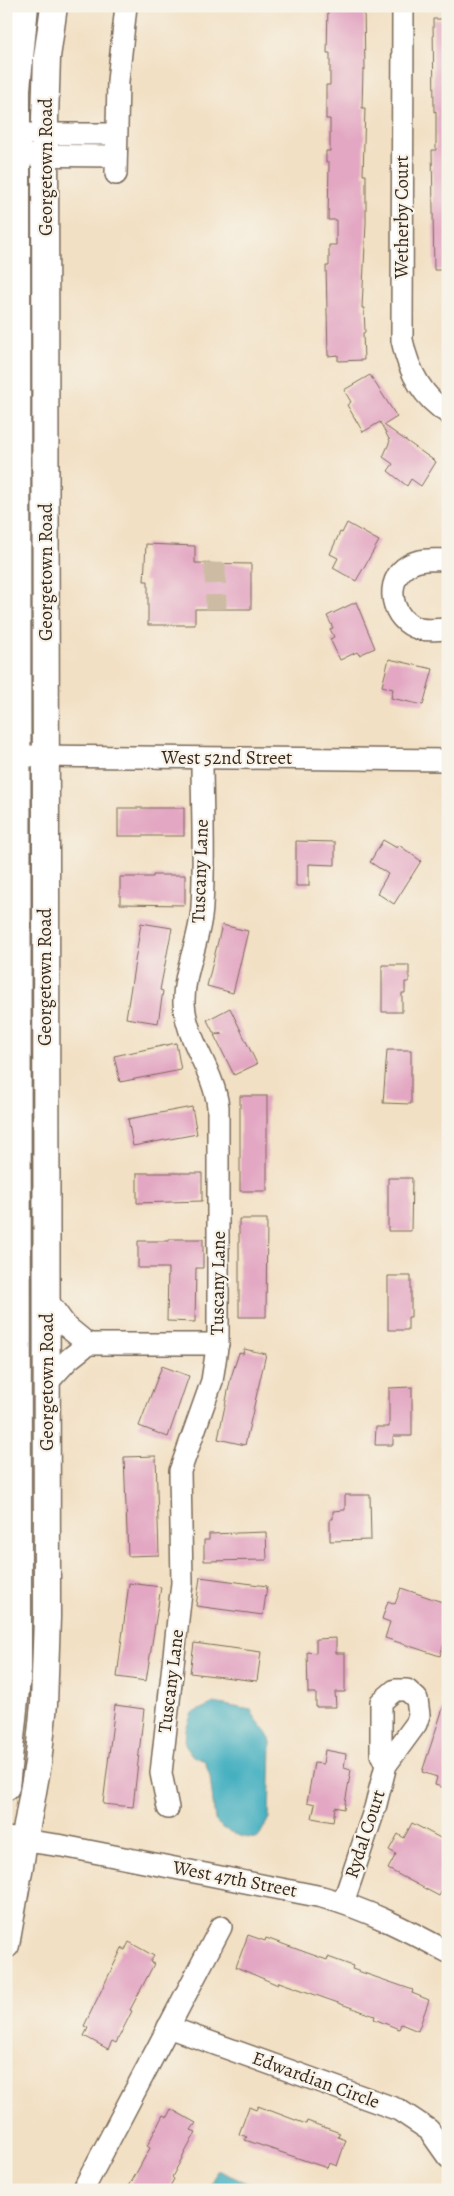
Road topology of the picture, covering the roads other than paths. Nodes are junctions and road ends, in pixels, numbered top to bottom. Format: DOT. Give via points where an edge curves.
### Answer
graph roads {
  1 [pos="25,6"];
  2 [pos="54,6"];
  3 [pos="126,6"];
  4 [pos="402,6"];
  5 [pos="116,134"];
  6 [pos="12,144"];
  7 [pos="45,144"];
  8 [pos="448,413"];
  9 [pos="448,560"];
  10 [pos="448,629"];
  11 [pos="12,756"];
  12 [pos="46,757"];
  13 [pos="202,758"];
  14 [pos="448,760"];
  15 [pos="12,1163"];
  16 [pos="46,1164"];
  17 [pos="47,1325"];
  18 [pos="12,1336"];
  19 [pos="88,1344"];
  20 [pos="218,1344"];
  21 [pos="47,1383"];
  22 [pos="386,1765"];
  23 [pos="6,1787"];
  24 [pos="168,1808"];
  25 [pos="15,1839"];
  26 [pos="343,1902"];
  27 [pos="221,1927"];
  28 [pos="6,1945"];
  29 [pos="448,1952"];
  30 [pos="168,2027"];
  31 [pos="448,2157"];
  32 [pos="83,2190"];
  1 -- 6 [label="main road, Georgetown Road"];
  2 -- 7 [label="main road, Georgetown Road" via="47,66"];
  3 -- 5 [label="street"];
  4 -- 8 [label="street, Wetherby Court" via="402,340 416,380 428,396"];
  5 -- 7 [label="street"];
  5 -- 7 [label="street" via="116,165"];
  6 -- 7 [label="street"];
  6 -- 11 [label="main road, Georgetown Road"];
  7 -- 12 [label="main road, Georgetown Road"];
  9 -- 10 [label="street" via="421,560 407,566 394,584 393,599 402,618 414,627"];
  11 -- 12 [label="street, West 52nd Street"];
  11 -- 15 [label="main road, Georgetown Road"];
  12 -- 13 [label="street, West 52nd Street"];
  12 -- 16 [label="main road, Georgetown Road"];
  13 -- 14 [label="street, West 52nd Street"];
  13 -- 20 [label="street, Tuscany Lane" via="202,907 184,1001 188,1025 211,1077 218,1107"];
  15 -- 16 [label="street"];
  15 -- 18 [label="main road, Georgetown Road"];
  16 -- 17 [label="main road, Georgetown Road"];
  17 -- 18 [label="street"];
  17 -- 19 [label="street" via="66,1326"];
  17 -- 21 [label="main road, Georgetown Road"];
  18 -- 23 [label="main road, Georgetown Road" via="18,1660"];
  19 -- 20 [label="street"];
  19 -- 21 [label="street"];
  20 -- 24 [label="street, Tuscany Lane" via="212,1381 180,1471 182,1583 161,1772"];
  21 -- 25 [label="main road, Georgetown Road" via="48,1617 44,1704 37,1771"];
  22 -- 26 [label="street, Rydal Court"];
  25 -- 26 [label="street, West 47th Street"];
  25 -- 28 [label="main road, Georgetown Road"];
  26 -- 29 [label="street, West 47th Street" via="396,1924"];
  27 -- 30 [label="street"];
  30 -- 31 [label="street, Edwardian Circle" via="399,2110 429,2130"];
  30 -- 32 [label="street"];
}
